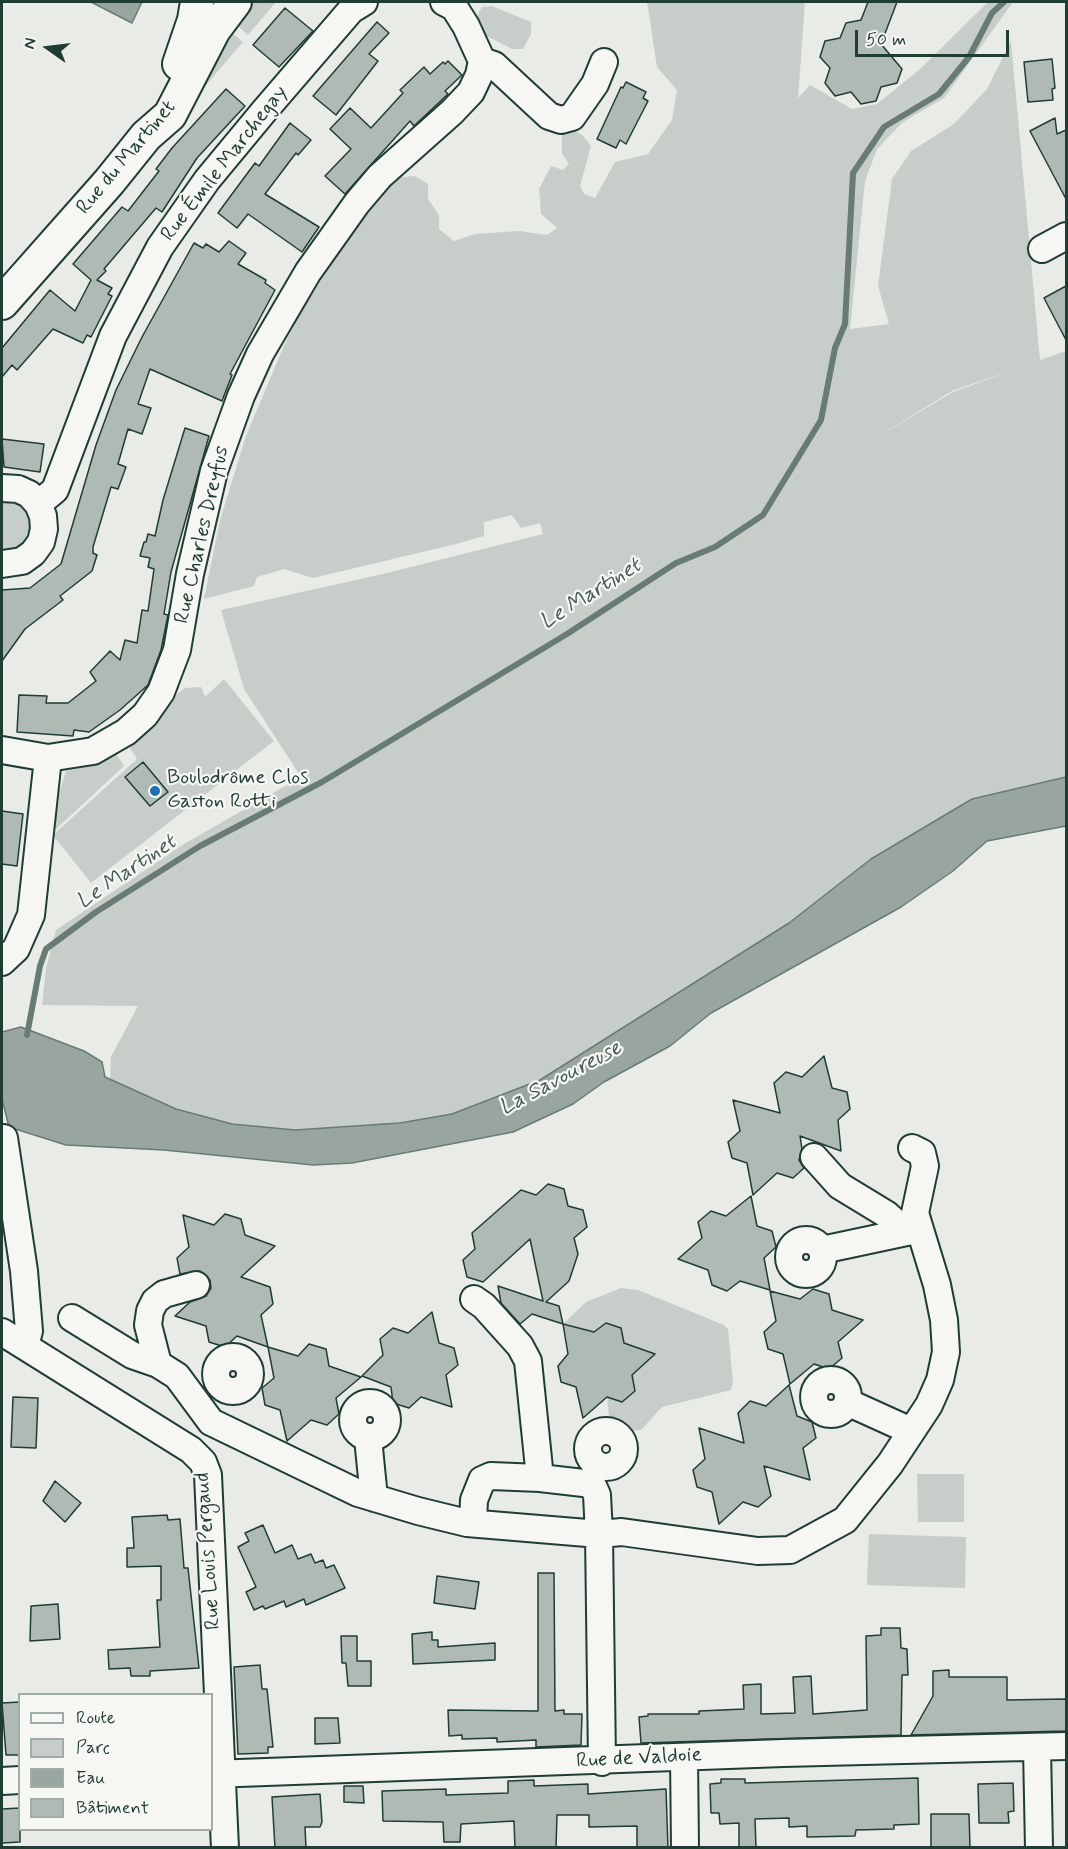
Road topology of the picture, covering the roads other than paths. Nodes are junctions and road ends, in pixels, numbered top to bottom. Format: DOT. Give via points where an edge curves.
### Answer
graph roads {
  1 [pos="197,2"];
  2 [pos="234,2"];
  3 [pos="452,3"];
  4 [pos="351,4"];
  5 [pos="482,61"];
  6 [pos="604,62"];
  7 [pos="146,136"];
  8 [pos="1066,236"];
  9 [pos="1042,249"];
  10 [pos="2,303"];
  11 [pos="2,488"];
  12 [pos="38,504"];
  13 [pos="2,564"];
  14 [pos="2,750"];
  15 [pos="48,758"];
  16 [pos="2,963"];
  17 [pos="4,1138"];
  18 [pos="912,1148"];
  19 [pos="814,1157"];
  20 [pos="912,1230"];
  21 [pos="822,1250"];
  22 [pos="196,1285"];
  23 [pos="474,1299"];
  24 [pos="72,1318"];
  25 [pos="2,1332"];
  26 [pos="25,1346"];
  27 [pos="158,1364"];
  28 [pos="222,1388"];
  29 [pos="847,1402"];
  30 [pos="207,1415"];
  31 [pos="912,1431"];
  32 [pos="368,1438"];
  33 [pos="191,1450"];
  34 [pos="540,1478"];
  35 [pos="374,1497"];
  36 [pos="473,1523"];
  37 [pos="598,1534"];
  38 [pos="1066,1746"];
  39 [pos="1037,1748"];
  40 [pos="684,1757"];
  41 [pos="602,1762"];
  42 [pos="216,1773"];
  43 [pos="18,1780"];
  44 [pos="2,1781"];
  45 [pos="225,1848"];
  46 [pos="685,1848"];
  47 [pos="1039,1848"];
  1 -- 7 [label="main road" via="188,41"];
  2 -- 7 [label="main road, Rue du Martinet" via="214,30 170,115"];
  3 -- 5 [label="street"];
  4 -- 12 [label="street, Rue Émile Marchegay" via="207,180 160,247 113,336 55,490"];
  5 -- 6 [label="street" via="494,65 549,116 561,120 572,117 595,84"];
  5 -- 15 [label="street, Rue Charles Dreyfus" via="471,92 380,176 339,227 258,358 214,471 177,650 161,692 145,715 102,747 80,755"];
  7 -- 10 [label="main road, Rue du Martinet"];
  8 -- 9 [label="street"];
  11 -- 12 [label="street" via="18,489"];
  12 -- 13 [label="street" via="44,522 41,542 22,561"];
  14 -- 15 [label="street, Rue Charles Dreyfus"];
  15 -- 16 [label="street" via="31,915 16,949"];
  17 -- 26 [label="street" via="24,1271 29,1331"];
  18 -- 20 [label="street" via="922,1153 925,1166"];
  19 -- 20 [label="street" via="840,1186"];
  20 -- 21 [label="street"];
  20 -- 31 [label="street" via="937,1285 946,1352 940,1380"];
  22 -- 27 [label="street" via="164,1294 150,1311 148,1325"];
  23 -- 34 [label="street" via="513,1338 528,1361"];
  24 -- 27 [label="street" via="132,1355"];
  25 -- 26 [label="street, Rue Louis Pergaud"];
  26 -- 33 [label="street, Rue Louis Pergaud"];
  27 -- 30 [label="street" via="177,1376"];
  28 -- 30 [label="street"];
  29 -- 31 [label="street"];
  30 -- 33 [label="street"];
  30 -- 35 [label="street" via="317,1474"];
  31 -- 37 [label="street" via="845,1520 790,1550 758,1551 622,1532"];
  32 -- 35 [label="street"];
  33 -- 42 [label="street, Rue Louis Pergaud" via="203,1462 208,1475"];
  34 -- 36 [label="street" via="491,1476 482,1480 474,1500"];
  34 -- 37 [label="street" via="597,1475"];
  35 -- 36 [label="street"];
  36 -- 37 [label="street"];
  37 -- 41 [label="street"];
  38 -- 39 [label="street, Rue de Valdoie"];
  39 -- 40 [label="street, Rue de Valdoie"];
  39 -- 47 [label="street"];
  40 -- 41 [label="street, Rue de Valdoie"];
  40 -- 46 [label="street"];
  41 -- 42 [label="street, Rue de Valdoie"];
  42 -- 45 [label="street, Rue Louis Pergaud"];
  43 -- 44 [label="street"];
}
